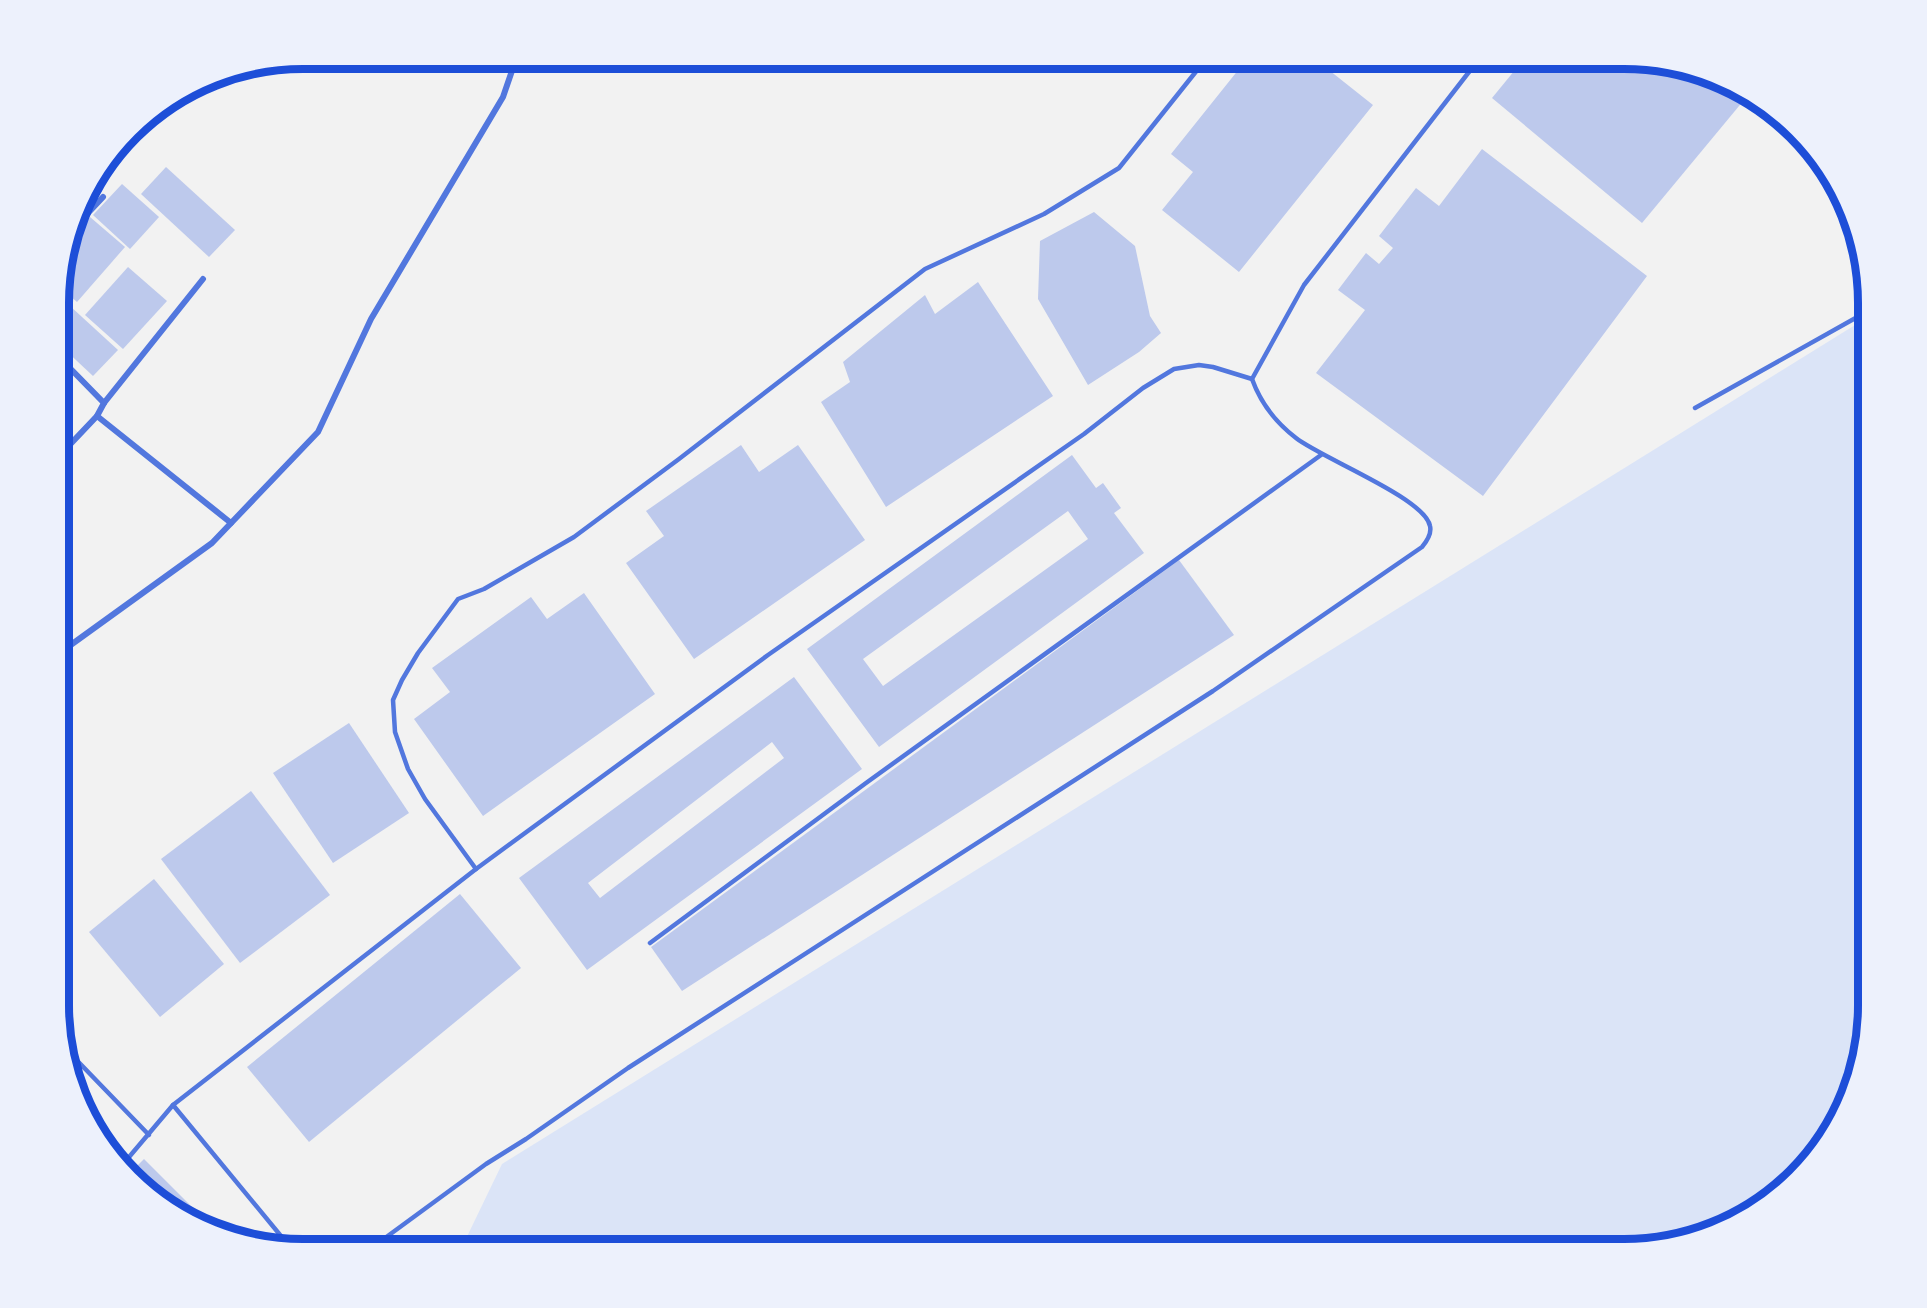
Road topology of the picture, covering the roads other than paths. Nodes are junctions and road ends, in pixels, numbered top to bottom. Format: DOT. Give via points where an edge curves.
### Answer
graph roads {
  1 [pos="512,69"];
  2 [pos="1197,69"];
  3 [pos="1471,69"];
  4 [pos="103,197"];
  5 [pos="86,215"];
  6 [pos="203,279"];
  7 [pos="1858,317"];
  8 [pos="69,367"];
  9 [pos="1252,379"];
  10 [pos="104,403"];
  11 [pos="1695,408"];
  12 [pos="97,416"];
  13 [pos="69,446"];
  14 [pos="1322,454"];
  15 [pos="231,523"];
  16 [pos="69,646"];
  17 [pos="476,869"];
  18 [pos="650,943"];
  19 [pos="75,1059"];
  20 [pos="172,1105"];
  21 [pos="149,1136"];
  22 [pos="127,1159"];
  23 [pos="281,1238"];
  24 [pos="385,1239"];
  1 -- 15 [label="street" via="503,97 371,319 318,432"];
  2 -- 17 [label="lane" via="1119,168 1044,214 925,269 574,537 484,589 458,599 402,680 393,700 395,732 408,769 425,799"];
  3 -- 9 [label="lane" via="1304,285"];
  4 -- 5 [label="street"];
  6 -- 10 [label="street"];
  7 -- 11 [label="lane"];
  8 -- 10 [label="street"];
  9 -- 14 [label="lane" via="1273,417 1297,439"];
  9 -- 17 [label="lane" via="1199,364 1174,369 768,655"];
  10 -- 12 [label="street"];
  12 -- 13 [label="street"];
  12 -- 15 [label="street"];
  14 -- 18 [label="lane"];
  14 -- 24 [label="lane" via="1409,501 1430,523 1426,543 1213,691 628,1068"];
  15 -- 16 [label="street" via="212,543"];
  17 -- 20 [label="lane"];
  19 -- 21 [label="lane"];
  20 -- 21 [label="lane"];
  20 -- 23 [label="lane"];
  21 -- 22 [label="lane"];
}
